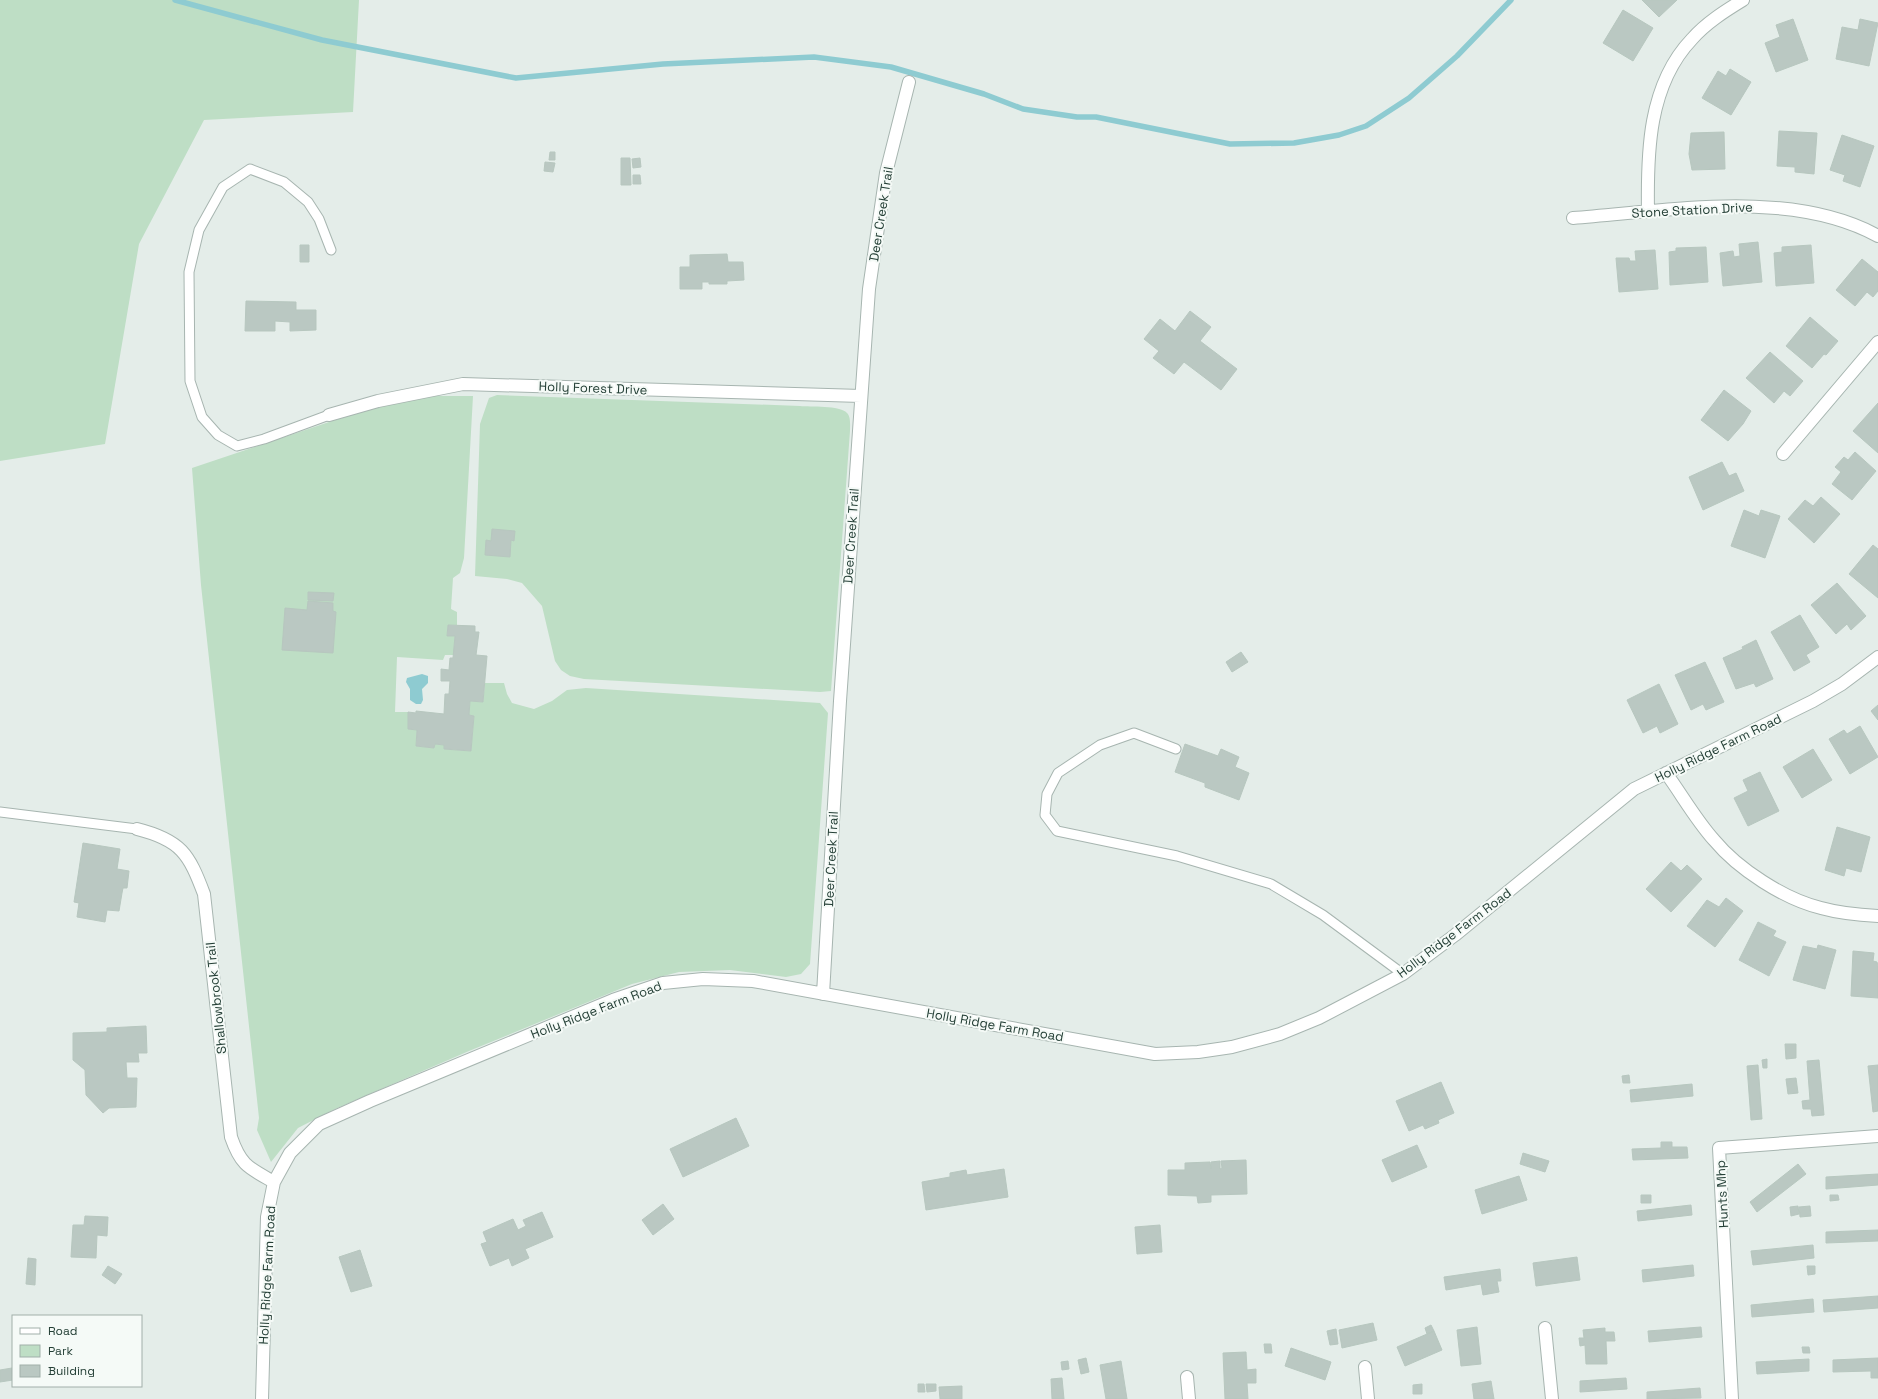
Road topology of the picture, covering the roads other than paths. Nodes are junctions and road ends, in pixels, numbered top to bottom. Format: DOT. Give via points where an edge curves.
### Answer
graph roads {
  1 [pos="1743,0"];
  2 [pos="909,82"];
  3 [pos="1648,212"];
  4 [pos="1573,218"];
  5 [pos="1878,236"];
  6 [pos="331,250"];
  7 [pos="1878,342"];
  8 [pos="860,396"];
  9 [pos="329,415"];
  10 [pos="1783,454"];
  11 [pos="1878,657"];
  12 [pos="1176,749"];
  13 [pos="1666,773"];
  14 [pos="0,812"];
  15 [pos="137,829"];
  16 [pos="1878,916"];
  17 [pos="1403,974"];
  18 [pos="823,994"];
  19 [pos="1878,1136"];
  20 [pos="274,1182"];
  21 [pos="1545,1328"];
  22 [pos="1366,1367"];
  23 [pos="1187,1377"];
  24 [pos="262,1399"];
  25 [pos="1189,1399"];
  26 [pos="1368,1399"];
  27 [pos="1552,1399"];
  28 [pos="1732,1399"];
  1 -- 3 [label="street" via="1723,12 1691,39 1672,65 1654,110 1648,176"];
  2 -- 8 [label="street, Deer Creek Trail" via="886,172 869,289"];
  3 -- 4 [label="street, Stone Station Drive"];
  3 -- 5 [label="street, Stone Station Drive" via="1699,207 1757,206 1832,217"];
  6 -- 9 [label="lane" via="319,219 308,202 284,182 250,169 223,187 199,230 190,272 190,380 202,417 218,435 237,446 264,440"];
  7 -- 10 [label="street"];
  8 -- 9 [label="street, Holly Forest Drive" via="464,384 378,401"];
  8 -- 18 [label="street, Deer Creek Trail"];
  11 -- 13 [label="street, Holly Ridge Farm Road" via="1842,684 1813,701"];
  12 -- 17 [label="lane" via="1134,733 1100,744 1058,773 1047,794 1045,815 1057,831 1177,856 1271,884 1323,915"];
  13 -- 16 [label="street" via="1714,840 1745,870 1783,893 1820,908 1854,915"];
  13 -- 17 [label="street, Holly Ridge Farm Road" via="1634,789"];
  14 -- 15 [label="lane"];
  15 -- 20 [label="street, Shallowbrook Trail" via="172,841 185,854 195,870 204,894 231,1137 237,1155 246,1166"];
  17 -- 18 [label="street, Holly Ridge Farm Road" via="1319,1018 1280,1034 1232,1047 1156,1054"];
  18 -- 20 [label="street, Holly Ridge Farm Road" via="753,981 703,979 663,983 613,1000 318,1124 290,1153"];
  19 -- 28 [label="street, Hunts Mhp" via="1719,1148"];
  20 -- 24 [label="street, Holly Ridge Farm Road" via="267,1217"];
  21 -- 27 [label="street"];
  22 -- 26 [label="street"];
  23 -- 25 [label="street"];
}
